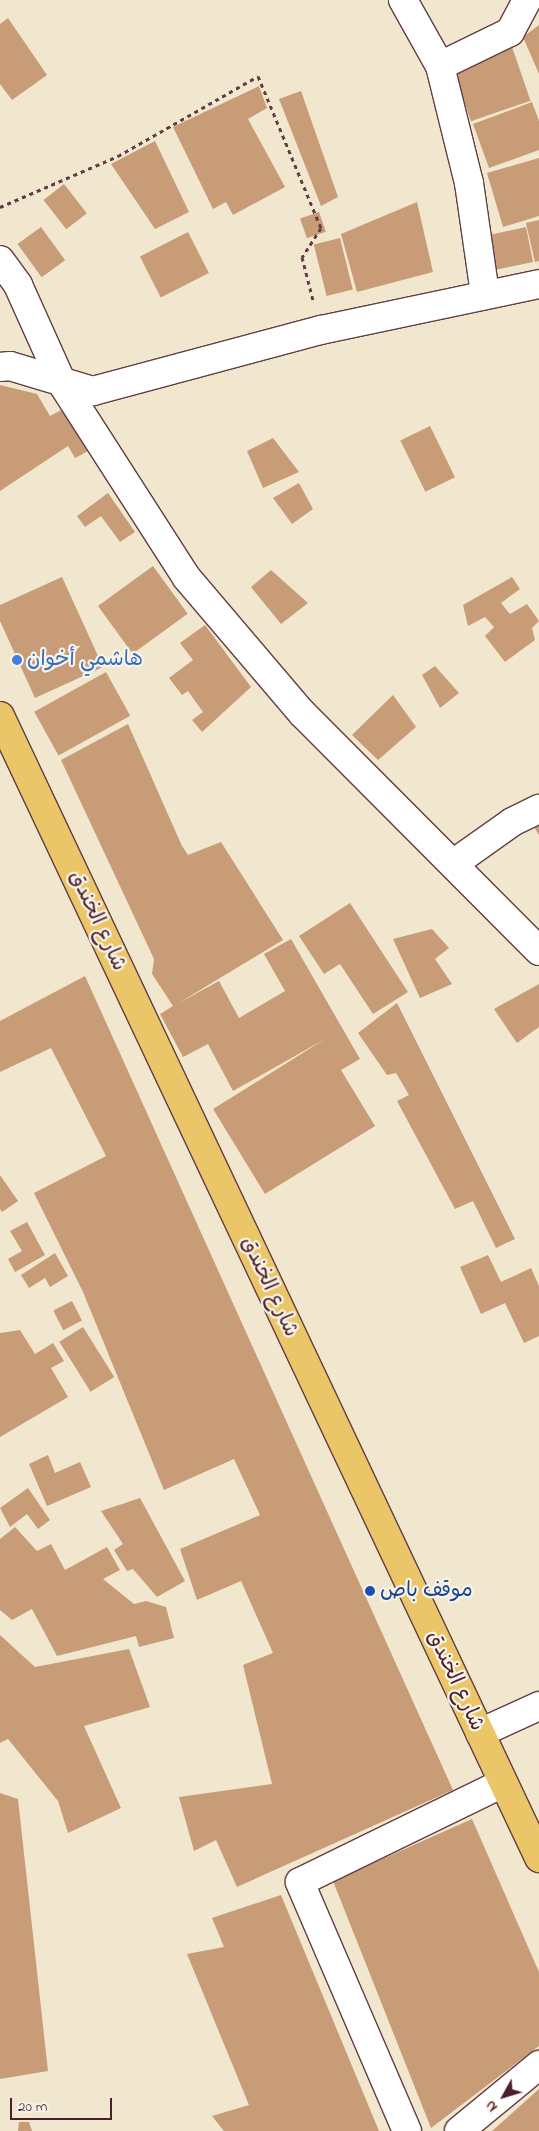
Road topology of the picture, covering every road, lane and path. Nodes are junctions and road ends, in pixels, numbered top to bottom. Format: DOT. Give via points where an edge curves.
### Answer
graph roads {
  1 [pos="403,0"];
  2 [pos="527,0"];
  3 [pos="440,66"];
  4 [pos="0,208"];
  5 [pos="0,260"];
  6 [pos="539,284"];
  7 [pos="485,294"];
  8 [pos="321,330"];
  9 [pos="0,367"];
  10 [pos="63,385"];
  11 [pos="0,716"];
  12 [pos="539,809"];
  13 [pos="453,864"];
  14 [pos="539,951"];
  15 [pos="539,1706"];
  16 [pos="480,1733"];
  17 [pos="503,1783"];
  18 [pos="539,1858"];
  19 [pos="539,2065"];
  20 [pos="407,2131"];
  21 [pos="459,2131"];
  1 -- 3 [label="street"];
  2 -- 3 [label="street" via="510,32"];
  3 -- 7 [label="street" via="470,183"];
  4 -- 8 [label="path" via="118,156 258,76 321,228 302,257"];
  5 -- 10 [label="street" via="18,285"];
  6 -- 7 [label="street"];
  7 -- 8 [label="street"];
  8 -- 10 [label="street" via="93,391"];
  9 -- 10 [label="street" via="10,366"];
  10 -- 13 [label="street" via="193,585 302,713"];
  11 -- 16 [label="main road, شارع الخندق"];
  12 -- 13 [label="street" via="512,822"];
  13 -- 14 [label="street"];
  15 -- 16 [label="street"];
  16 -- 17 [label="main road, شارع الخندق"];
  17 -- 18 [label="main road, شارع الخندق"];
  17 -- 20 [label="street" via="300,1882"];
  19 -- 21 [label="street"];
}
